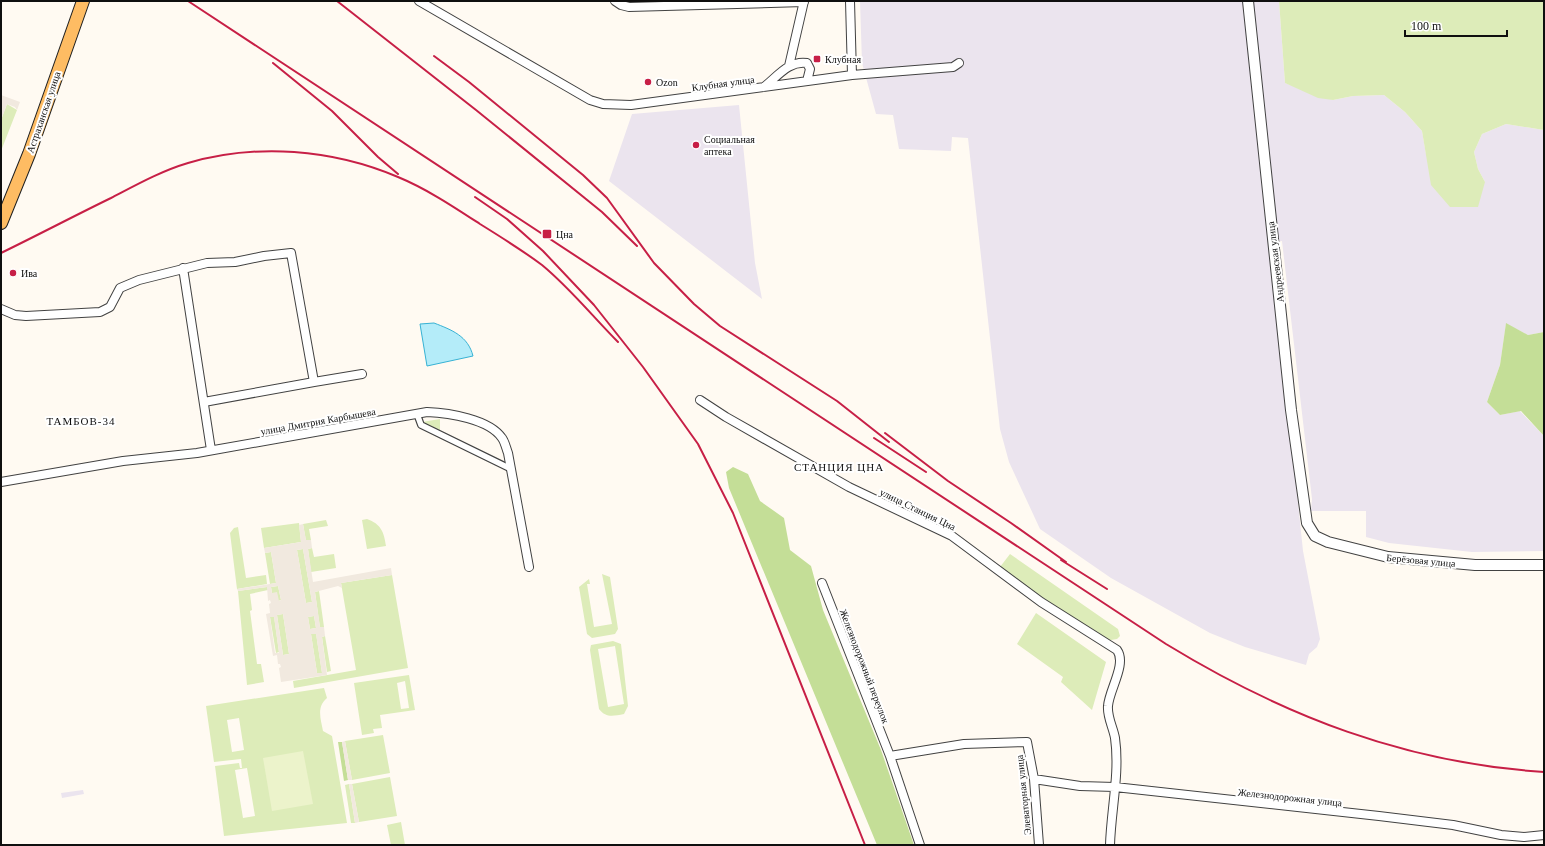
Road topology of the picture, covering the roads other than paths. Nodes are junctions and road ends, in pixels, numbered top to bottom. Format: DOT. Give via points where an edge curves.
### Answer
graph roads {
  1 [pos="83,1"];
  2 [pos="419,1"];
  3 [pos="615,1"];
  4 [pos="850,1"];
  5 [pos="1248,1"];
  6 [pos="804,2"];
  7 [pos="959,62"];
  8 [pos="789,66"];
  9 [pos="852,75"];
  10 [pos="806,81"];
  11 [pos="764,87"];
  12 [pos="1,223"];
  13 [pos="183,268"];
  14 [pos="1,309"];
  15 [pos="362,374"];
  16 [pos="314,382"];
  17 [pos="700,400"];
  18 [pos="204,402"];
  19 [pos="417,414"];
  20 [pos="211,450"];
  21 [pos="511,469"];
  22 [pos="1,482"];
  23 [pos="1308,523"];
  24 [pos="1544,565"];
  25 [pos="529,567"];
  26 [pos="822,582"];
  27 [pos="890,756"];
  28 [pos="1034,778"];
  29 [pos="1115,787"];
  30 [pos="1544,835"];
  31 [pos="1524,841"];
  32 [pos="920,845"];
  33 [pos="1039,845"];
  34 [pos="1110,845"];
  1 -- 12 [label="main road, Астраханская улица" via="29,154"];
  2 -- 11 [label="street, Клубная улица" via="590,100 603,104 631,105"];
  3 -- 6 [label="street" via="629,6"];
  4 -- 9 [label="street"];
  5 -- 23 [label="street, Андреевская улица" via="1291,410"];
  6 -- 8 [label="street"];
  7 -- 9 [label="street, Клубная улица" via="953,67"];
  8 -- 10 [label="street" via="798,62 807,63 810,70"];
  8 -- 11 [label="street"];
  9 -- 10 [label="street, Клубная улица"];
  10 -- 11 [label="street, Клубная улица"];
  13 -- 14 [label="street" via="120,288 110,307 100,312 26,316 15,315"];
  13 -- 16 [label="street" via="291,254"];
  13 -- 18 [label="street"];
  15 -- 16 [label="street"];
  16 -- 18 [label="street"];
  17 -- 29 [label="street, улица Станция Цна" via="849,487 952,536 1041,602 1117,650 1120,655 1108,706 1115,738"];
  18 -- 20 [label="street"];
  19 -- 20 [label="street, улица Дмитрия Карбышева"];
  19 -- 21 [label="street" via="420,425"];
  19 -- 21 [label="street, улица Дмитрия Карбышева" via="448,413 493,429 503,438"];
  20 -- 22 [label="street, улица Дмитрия Карбышева"];
  21 -- 25 [label="street, улица Дмитрия Карбышева"];
  23 -- 24 [label="street, Берёзовая улица" via="1315,536 1328,542 1388,557 1475,564"];
  26 -- 27 [label="street, Железнодорожный переулок"];
  27 -- 28 [label="street, Элеваторная улица" via="964,744 1027,742"];
  27 -- 32 [label="street, Железнодорожный переулок"];
  28 -- 29 [label="street, Железнодорожная улица" via="1080,786"];
  28 -- 33 [label="street, Элеваторная улица"];
  29 -- 31 [label="street, Железнодорожная улица" via="1453,825"];
  29 -- 34 [label="street, улица Станция Цна"];
  30 -- 31 [label="street, Железнодорожная улица"];
}
